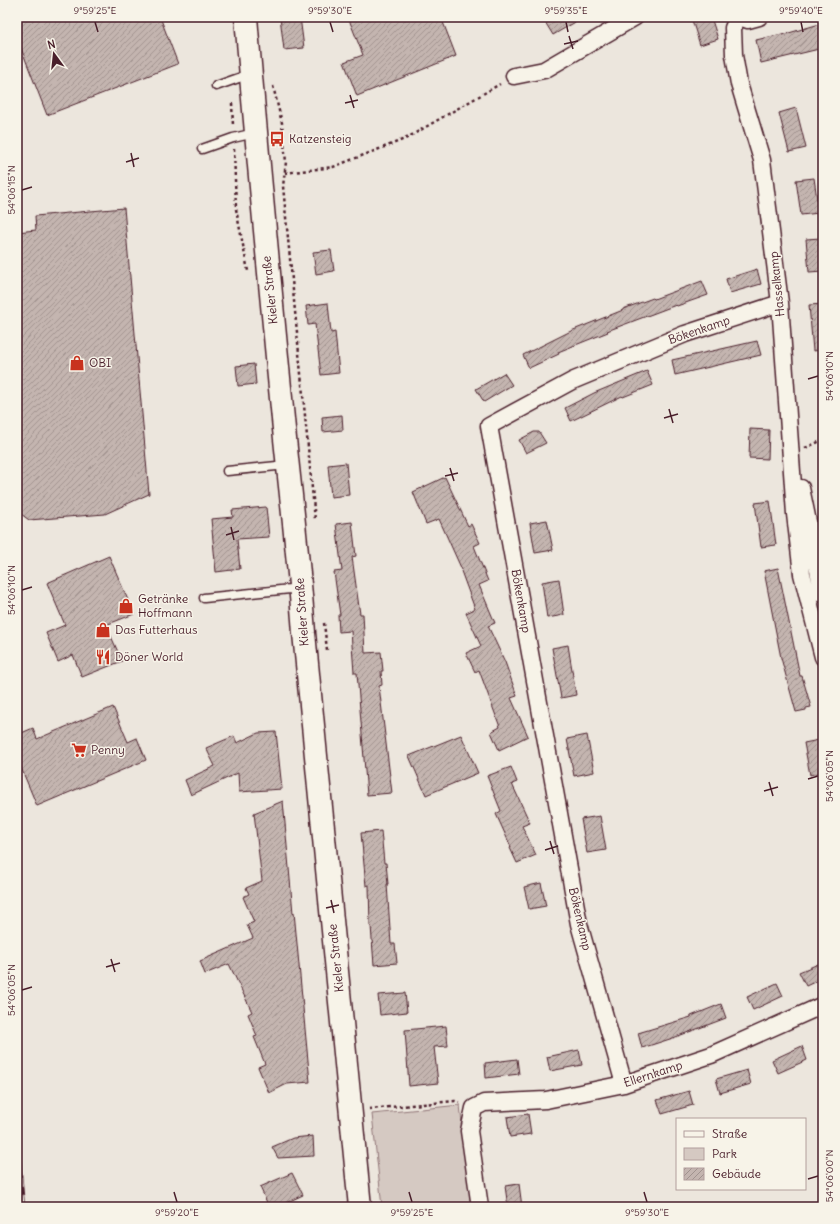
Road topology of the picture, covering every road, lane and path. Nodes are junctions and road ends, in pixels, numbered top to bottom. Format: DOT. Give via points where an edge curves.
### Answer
graph roads {
  1 [pos="246,17"];
  2 [pos="635,17"];
  3 [pos="739,17"];
  4 [pos="759,17"];
  5 [pos="250,74"];
  6 [pos="514,76"];
  7 [pos="216,86"];
  8 [pos="255,133"];
  9 [pos="202,149"];
  10 [pos="284,173"];
  11 [pos="780,303"];
  12 [pos="790,454"];
  13 [pos="288,465"];
  14 [pos="227,471"];
  15 [pos="301,588"];
  16 [pos="823,594"];
  17 [pos="204,598"];
  18 [pos="823,657"];
  19 [pos="823,1005"];
  20 [pos="624,1084"];
  21 [pos="474,1108"];
  22 [pos="369,1109"];
  23 [pos="360,1207"];
  24 [pos="480,1207"];
  1 -- 5 [label="main road, Kieler Straße"];
  2 -- 6 [label="street" via="544,70"];
  3 -- 4 [label="street" via="748,20"];
  3 -- 11 [label="street, Hasselkamp" via="733,28 734,55 739,84 762,160"];
  5 -- 7 [label="lane"];
  5 -- 8 [label="main road, Kieler Straße"];
  6 -- 10 [label="path" via="405,139 333,167"];
  8 -- 9 [label="lane"];
  8 -- 13 [label="main road, Kieler Straße"];
  11 -- 12 [label="street, Hasselkamp"];
  11 -- 20 [label="street, Bökenkamp" via="685,334 572,382 489,426 579,924"];
  12 -- 16 [label="street, Hasselkamp" via="801,491"];
  12 -- 18 [label="street, Hasselkamp" via="802,574"];
  13 -- 14 [label="lane"];
  13 -- 15 [label="main road, Kieler Straße"];
  15 -- 17 [label="lane"];
  15 -- 23 [label="main road, Kieler Straße"];
  19 -- 20 [label="street, Ellernkamp" via="710,1055"];
  20 -- 21 [label="street, Ellernkamp" via="546,1100 484,1103"];
  21 -- 22 [label="path" via="455,1101"];
  21 -- 24 [label="street" via="469,1131"];
}
